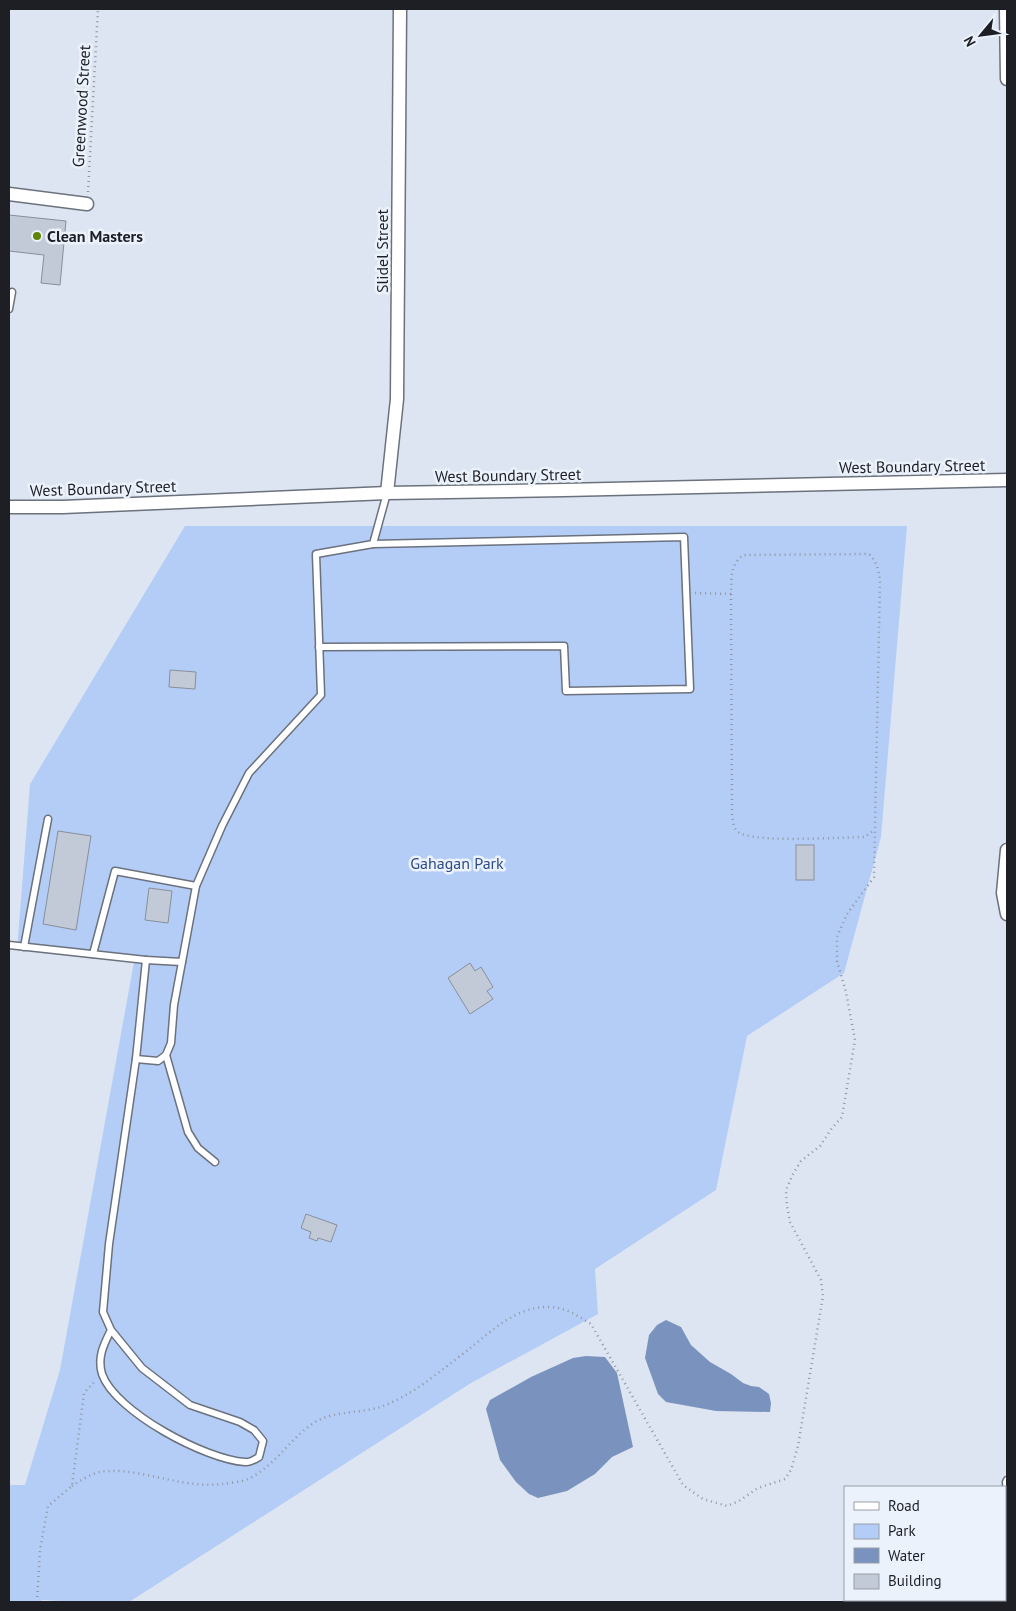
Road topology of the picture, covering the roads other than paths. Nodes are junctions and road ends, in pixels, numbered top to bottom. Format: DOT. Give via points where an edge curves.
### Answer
graph roads {
  1 [pos="400,9"];
  2 [pos="1006,9"];
  3 [pos="1007,79"];
  4 [pos="9,194"];
  5 [pos="87,204"];
  6 [pos="12,292"];
  7 [pos="9,308"];
  8 [pos="1007,480"];
  9 [pos="387,493"];
  10 [pos="9,507"];
  11 [pos="373,544"];
  12 [pos="319,648"];
  13 [pos="48,819"];
  14 [pos="1007,850"];
  15 [pos="196,886"];
  16 [pos="1007,914"];
  17 [pos="9,945"];
  18 [pos="24,947"];
  19 [pos="93,954"];
  20 [pos="146,960"];
  21 [pos="182,962"];
  22 [pos="166,1055"];
  23 [pos="136,1059"];
  24 [pos="216,1162"];
  25 [pos="111,1330"];
  26 [pos="1007,1480"];
  27 [pos="1007,1493"];
  1 -- 9 [label="street, Slidel Street" via="397,399"];
  2 -- 3 [label="street"];
  4 -- 5 [label="street"];
  6 -- 7 [label="lane"];
  8 -- 9 [label="street, West Boundary Street"];
  9 -- 10 [label="street, West Boundary Street"];
  9 -- 11 [label="lane"];
  11 -- 12 [label="lane" via="316,554"];
  11 -- 12 [label="lane" via="684,537 690,689 566,691 564,646"];
  12 -- 15 [label="lane" via="321,695 249,773"];
  13 -- 18 [label="lane"];
  14 -- 16 [label="street" via="1003,893"];
  15 -- 19 [label="lane" via="115,872"];
  15 -- 21 [label="lane"];
  17 -- 18 [label="lane"];
  18 -- 19 [label="lane"];
  19 -- 20 [label="lane"];
  20 -- 21 [label="lane"];
  20 -- 23 [label="lane"];
  21 -- 22 [label="lane" via="171,1043"];
  22 -- 23 [label="lane" via="158,1061"];
  22 -- 24 [label="lane" via="188,1132 198,1148"];
  23 -- 25 [label="lane" via="109,1244 103,1312"];
  25 -- 25 [label="lane" via="142,1368 190,1405 254,1430 263,1441 259,1457 247,1463 226,1458 192,1446 144,1420 115,1394 102,1374 101,1351"];
  26 -- 27 [label="lane"];
}
